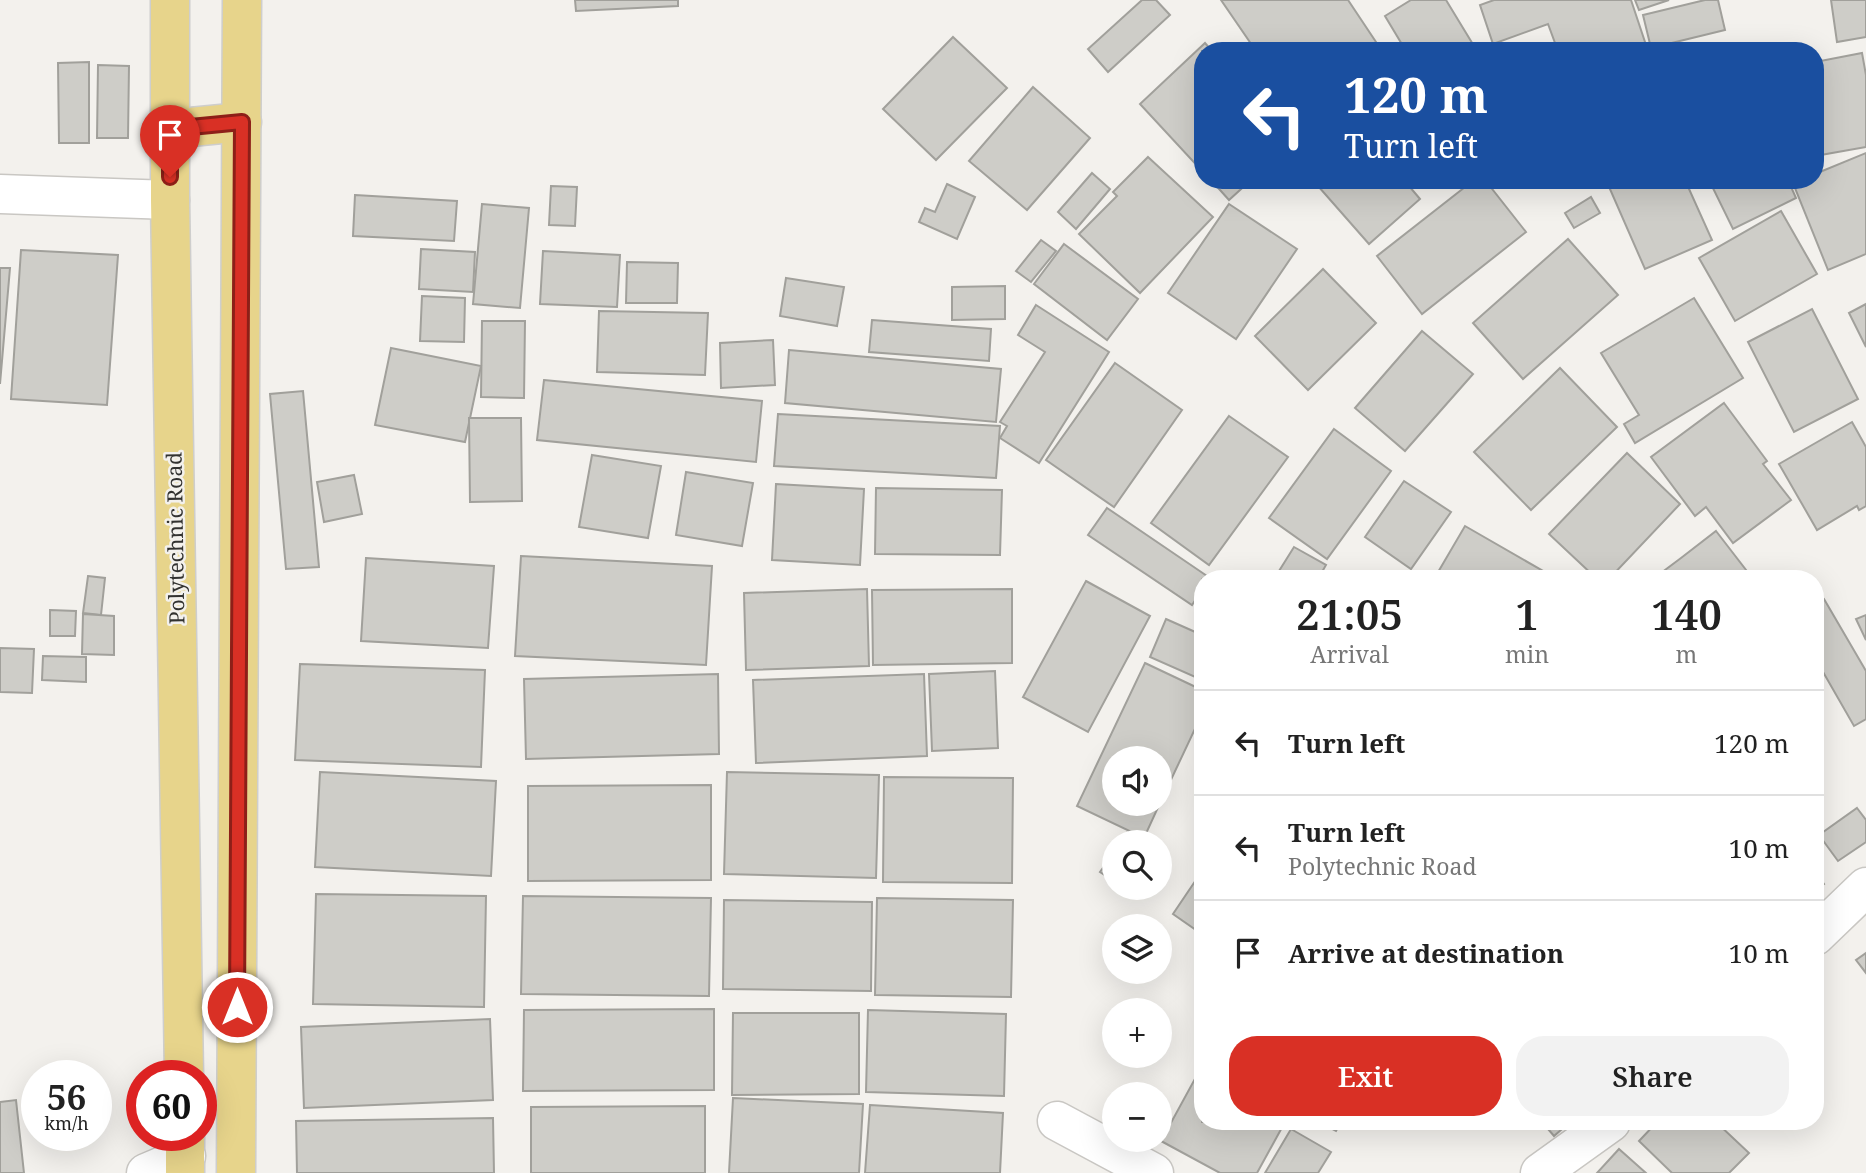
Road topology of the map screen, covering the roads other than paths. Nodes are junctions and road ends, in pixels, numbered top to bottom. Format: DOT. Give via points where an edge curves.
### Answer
graph roads {
  1 [pos="170,0"];
  2 [pos="242,0"];
  3 [pos="242,122"];
  4 [pos="170,129"];
  5 [pos="0,194"];
  6 [pos="170,200"];
  7 [pos="1866,887"];
  8 [pos="1824,927"];
  9 [pos="184,1060"];
  10 [pos="1057,1121"];
  11 [pos="1600,1130"];
  12 [pos="185,1155"];
  13 [pos="146,1173"];
  14 [pos="236,1173"];
  15 [pos="1154,1173"];
  16 [pos="1540,1173"];
  1 -- 4 [label="main road, Polytechnic Road"];
  2 -- 3 [label="main road"];
  3 -- 4 [label="main road"];
  3 -- 14 [label="main road"];
  4 -- 6 [label="main road, Polytechnic Road"];
  5 -- 6 [label="street"];
  6 -- 9 [label="main road, Polytechnic Road"];
  7 -- 8 [label="street"];
  10 -- 15 [label="street"];
  11 -- 16 [label="street"];
  12 -- 13 [label="street"];
}
